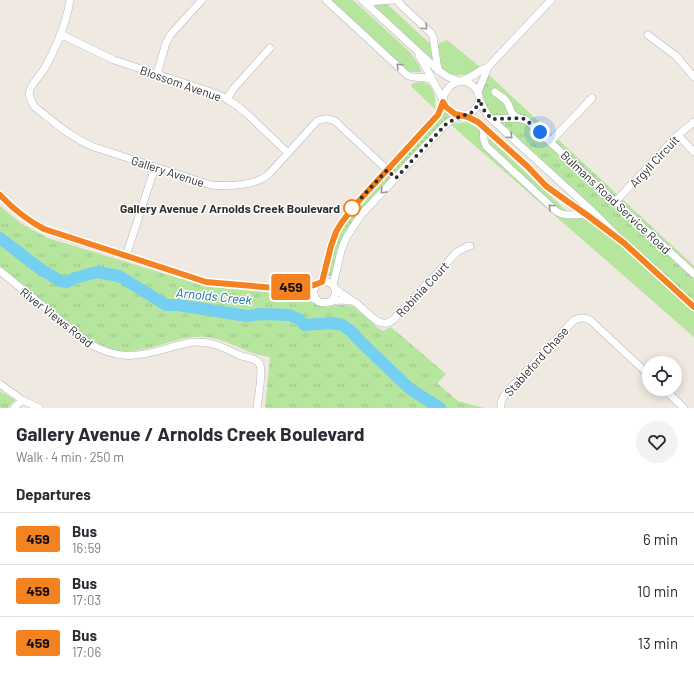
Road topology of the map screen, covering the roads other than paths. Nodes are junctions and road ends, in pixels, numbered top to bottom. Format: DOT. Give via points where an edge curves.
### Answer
graph roads {
  1 [pos="70,0"];
  2 [pos="202,0"];
  3 [pos="326,0"];
  4 [pos="394,0"];
  5 [pos="397,0"];
  6 [pos="551,0"];
  7 [pos="364,2"];
  8 [pos="60,34"];
  9 [pos="648,35"];
  10 [pos="412,46"];
  11 [pos="270,48"];
  12 [pos="488,67"];
  13 [pos="438,70"];
  14 [pos="157,74"];
  15 [pos="694,77"];
  16 [pos="433,81"];
  17 [pos="461,81"];
  18 [pos="495,92"];
  19 [pos="479,96"];
  20 [pos="592,98"];
  21 [pos="228,99"];
  22 [pos="443,100"];
  23 [pos="510,110"];
  24 [pos="462,116"];
  25 [pos="518,118"];
  26 [pos="492,119"];
  27 [pos="504,119"];
  28 [pos="694,122"];
  29 [pos="484,127"];
  30 [pos="678,135"];
  31 [pos="550,142"];
  32 [pos="694,152"];
  33 [pos="288,153"];
  34 [pos="155,167"];
  35 [pos="387,170"];
  36 [pos="396,178"];
  37 [pos="0,195"];
  38 [pos="0,200"];
  39 [pos="615,202"];
  40 [pos="10,206"];
  41 [pos="587,215"];
  42 [pos="624,243"];
  43 [pos="470,246"];
  44 [pos="126,256"];
  45 [pos="0,271"];
  46 [pos="694,274"];
  47 [pos="320,282"];
  48 [pos="334,287"];
  49 [pos="275,288"];
  50 [pos="317,300"];
  51 [pos="331,301"];
  52 [pos="354,302"];
  53 [pos="694,307"];
  54 [pos="642,368"];
  55 [pos="0,384"];
  56 [pos="671,396"];
  57 [pos="22,400"];
  58 [pos="501,406"];
  59 [pos="14,408"];
  60 [pos="39,408"];
  61 [pos="258,408"];
  62 [pos="684,408"];
  1 -- 8 [label="street, Gallery Avenue"];
  2 -- 14 [label="street" via="171,34"];
  16 -- 3 [label="street, one-way" via="430,78 408,75"];
  4 -- 7 [label="street"];
  5 -- 13 [label="street, one-way" via="431,33"];
  6 -- 12 [label="street"];
  7 -- 10 [label="street"];
  8 -- 14 [label="street, Blossom Avenue" via="110,58"];
  8 -- 34 [label="street, Gallery Avenue" via="43,70 32,85 30,97 35,107 82,142"];
  9 -- 15 [label="street" via="676,56"];
  10 -- 13 [label="street"];
  10 -- 16 [label="street"];
  11 -- 21 [label="street" via="234,88"];
  12 -- 17 [label="street"];
  12 -- 19 [label="street"];
  13 -- 17 [label="street" via="448,77"];
  14 -- 21 [label="street, Blossom Avenue"];
  16 -- 22 [label="street"];
  17 -- 19 [label="street" via="472,84"];
  17 -- 22 [label="street" via="449,86"];
  18 -- 23 [label="street, Bulmans Road Service Road" via="507,102"];
  19 -- 24 [label="street" via="478,105 474,110"];
  19 -- 26 [label="street" via="485,112"];
  20 -- 31 [label="street"];
  21 -- 33 [label="street, Blossom Avenue"];
  22 -- 24 [label="street" via="450,111"];
  22 -- 35 [label="street" via="438,115"];
  23 -- 25 [label="street, Bulmans Road Service Road"];
  23 -- 27 [label="street"];
  24 -- 29 [label="street" via="474,119"];
  24 -- 36 [label="street" via="447,123"];
  25 -- 27 [label="street"];
  25 -- 31 [label="street, Bulmans Road Service Road" via="526,120"];
  26 -- 27 [label="street"];
  26 -- 42 [label="street, one-way"];
  28 -- 30 [label="street, Argyll Circuit"];
  29 -- 41 [label="street" via="546,186"];
  41 -- 29 [label="street, one-way" via="564,215 556,212 486,146"];
  30 -- 32 [label="street"];
  30 -- 39 [label="street, Argyll Circuit"];
  31 -- 39 [label="street, Bulmans Road Service Road"];
  33 -- 34 [label="street, Gallery Avenue" via="269,174 250,183 211,185"];
  33 -- 35 [label="street, Gallery Avenue" via="317,122 327,118 334,121"];
  34 -- 44 [label="street"];
  35 -- 36 [label="street"];
  35 -- 47 [label="street" via="339,227"];
  36 -- 48 [label="street, one-way" via="361,215 346,238 339,256"];
  37 -- 40 [label="street"];
  38 -- 40 [label="street"];
  39 -- 46 [label="street, Bulmans Road Service Road"];
  40 -- 44 [label="street" via="44,229"];
  41 -- 42 [label="street"];
  42 -- 53 [label="street"];
  43 -- 52 [label="street, Robinia Court" via="457,252 392,322 379,323"];
  44 -- 49 [label="street" via="206,282"];
  45 -- 61 [label="street, River Views Road" via="88,343 100,349 138,356 184,344 204,342 224,347 257,362 261,372"];
  47 -- 48 [label="street" via="330,282"];
  47 -- 49 [label="street" via="305,287"];
  47 -- 50 [label="street" via="314,292"];
  48 -- 51 [label="street" via="335,296"];
  48 -- 52 [label="street, Robinia Court"];
  49 -- 50 [label="street" via="304,294"];
  50 -- 51 [label="street" via="324,303"];
  51 -- 52 [label="street"];
  54 -- 58 [label="street, Stableford Chase" via="590,320 578,318 505,394"];
  55 -- 57 [label="street"];
  56 -- 62 [label="street"];
  57 -- 59 [label="street"];
  57 -- 60 [label="street"];
}
